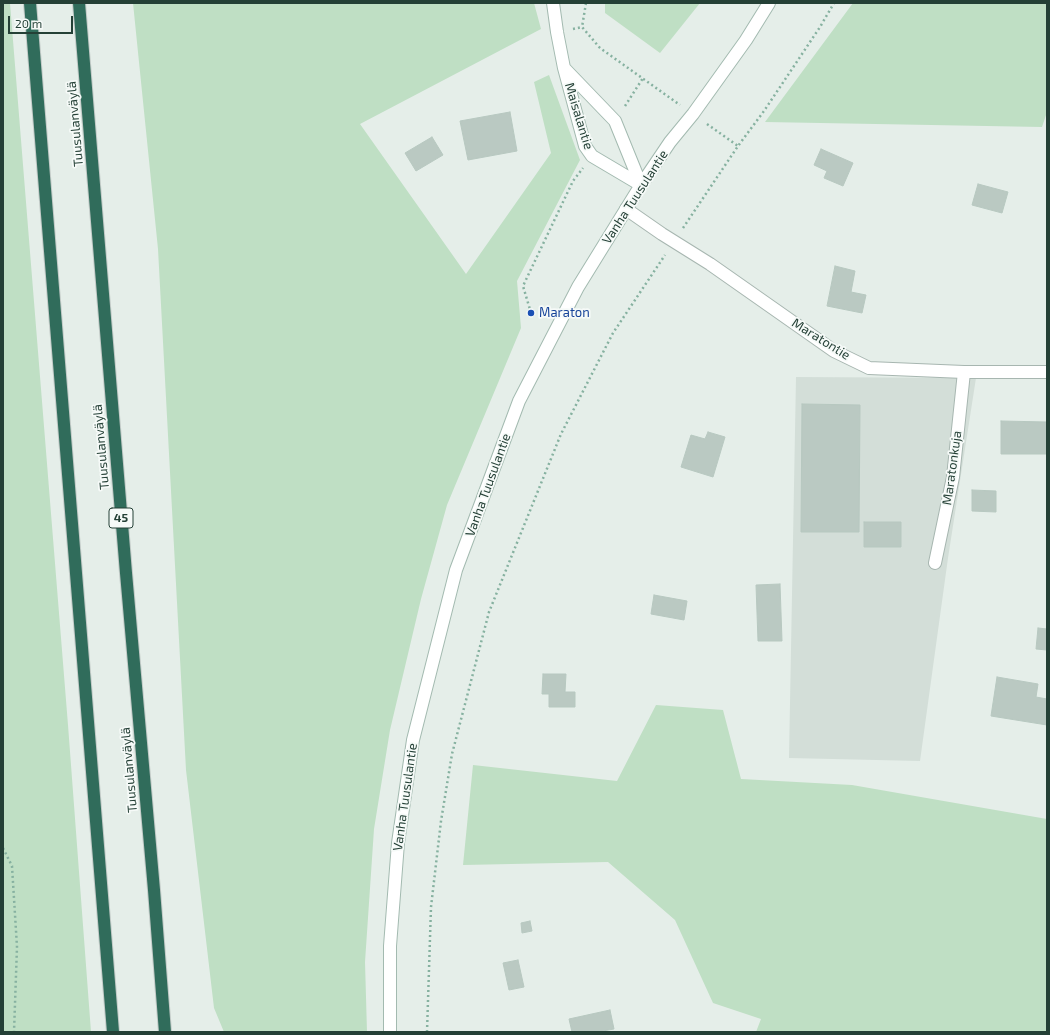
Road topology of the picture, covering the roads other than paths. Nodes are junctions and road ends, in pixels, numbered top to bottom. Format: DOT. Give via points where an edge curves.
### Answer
graph roads {
  1 [pos="30,3"];
  2 [pos="79,3"];
  3 [pos="554,3"];
  4 [pos="769,3"];
  5 [pos="564,68"];
  6 [pos="641,185"];
  7 [pos="626,209"];
  8 [pos="964,372"];
  9 [pos="1047,372"];
  10 [pos="936,563"];
  11 [pos="113,1032"];
  12 [pos="165,1032"];
  13 [pos="390,1032"];
  1 -- 11 [label="highway"];
  2 -- 12 [label="highway, Tuusulanväylä / 45"];
  3 -- 5 [label="main road, Maisalantie"];
  4 -- 6 [label="main road, Vanha Tuusulantie" via="746,40"];
  5 -- 6 [label="main road, Maisalantie" via="615,121"];
  5 -- 6 [label="main road, Maisalantie" via="585,146 592,156"];
  6 -- 7 [label="main road, Vanha Tuusulantie"];
  7 -- 8 [label="main road, Maratontie" via="834,351 869,368"];
  7 -- 13 [label="main road, Vanha Tuusulantie" via="578,287 519,401 456,570 413,740 398,843 390,946"];
  8 -- 9 [label="main road, Maratontie"];
  8 -- 10 [label="main road, Maratonkuja" via="952,477"];
}
